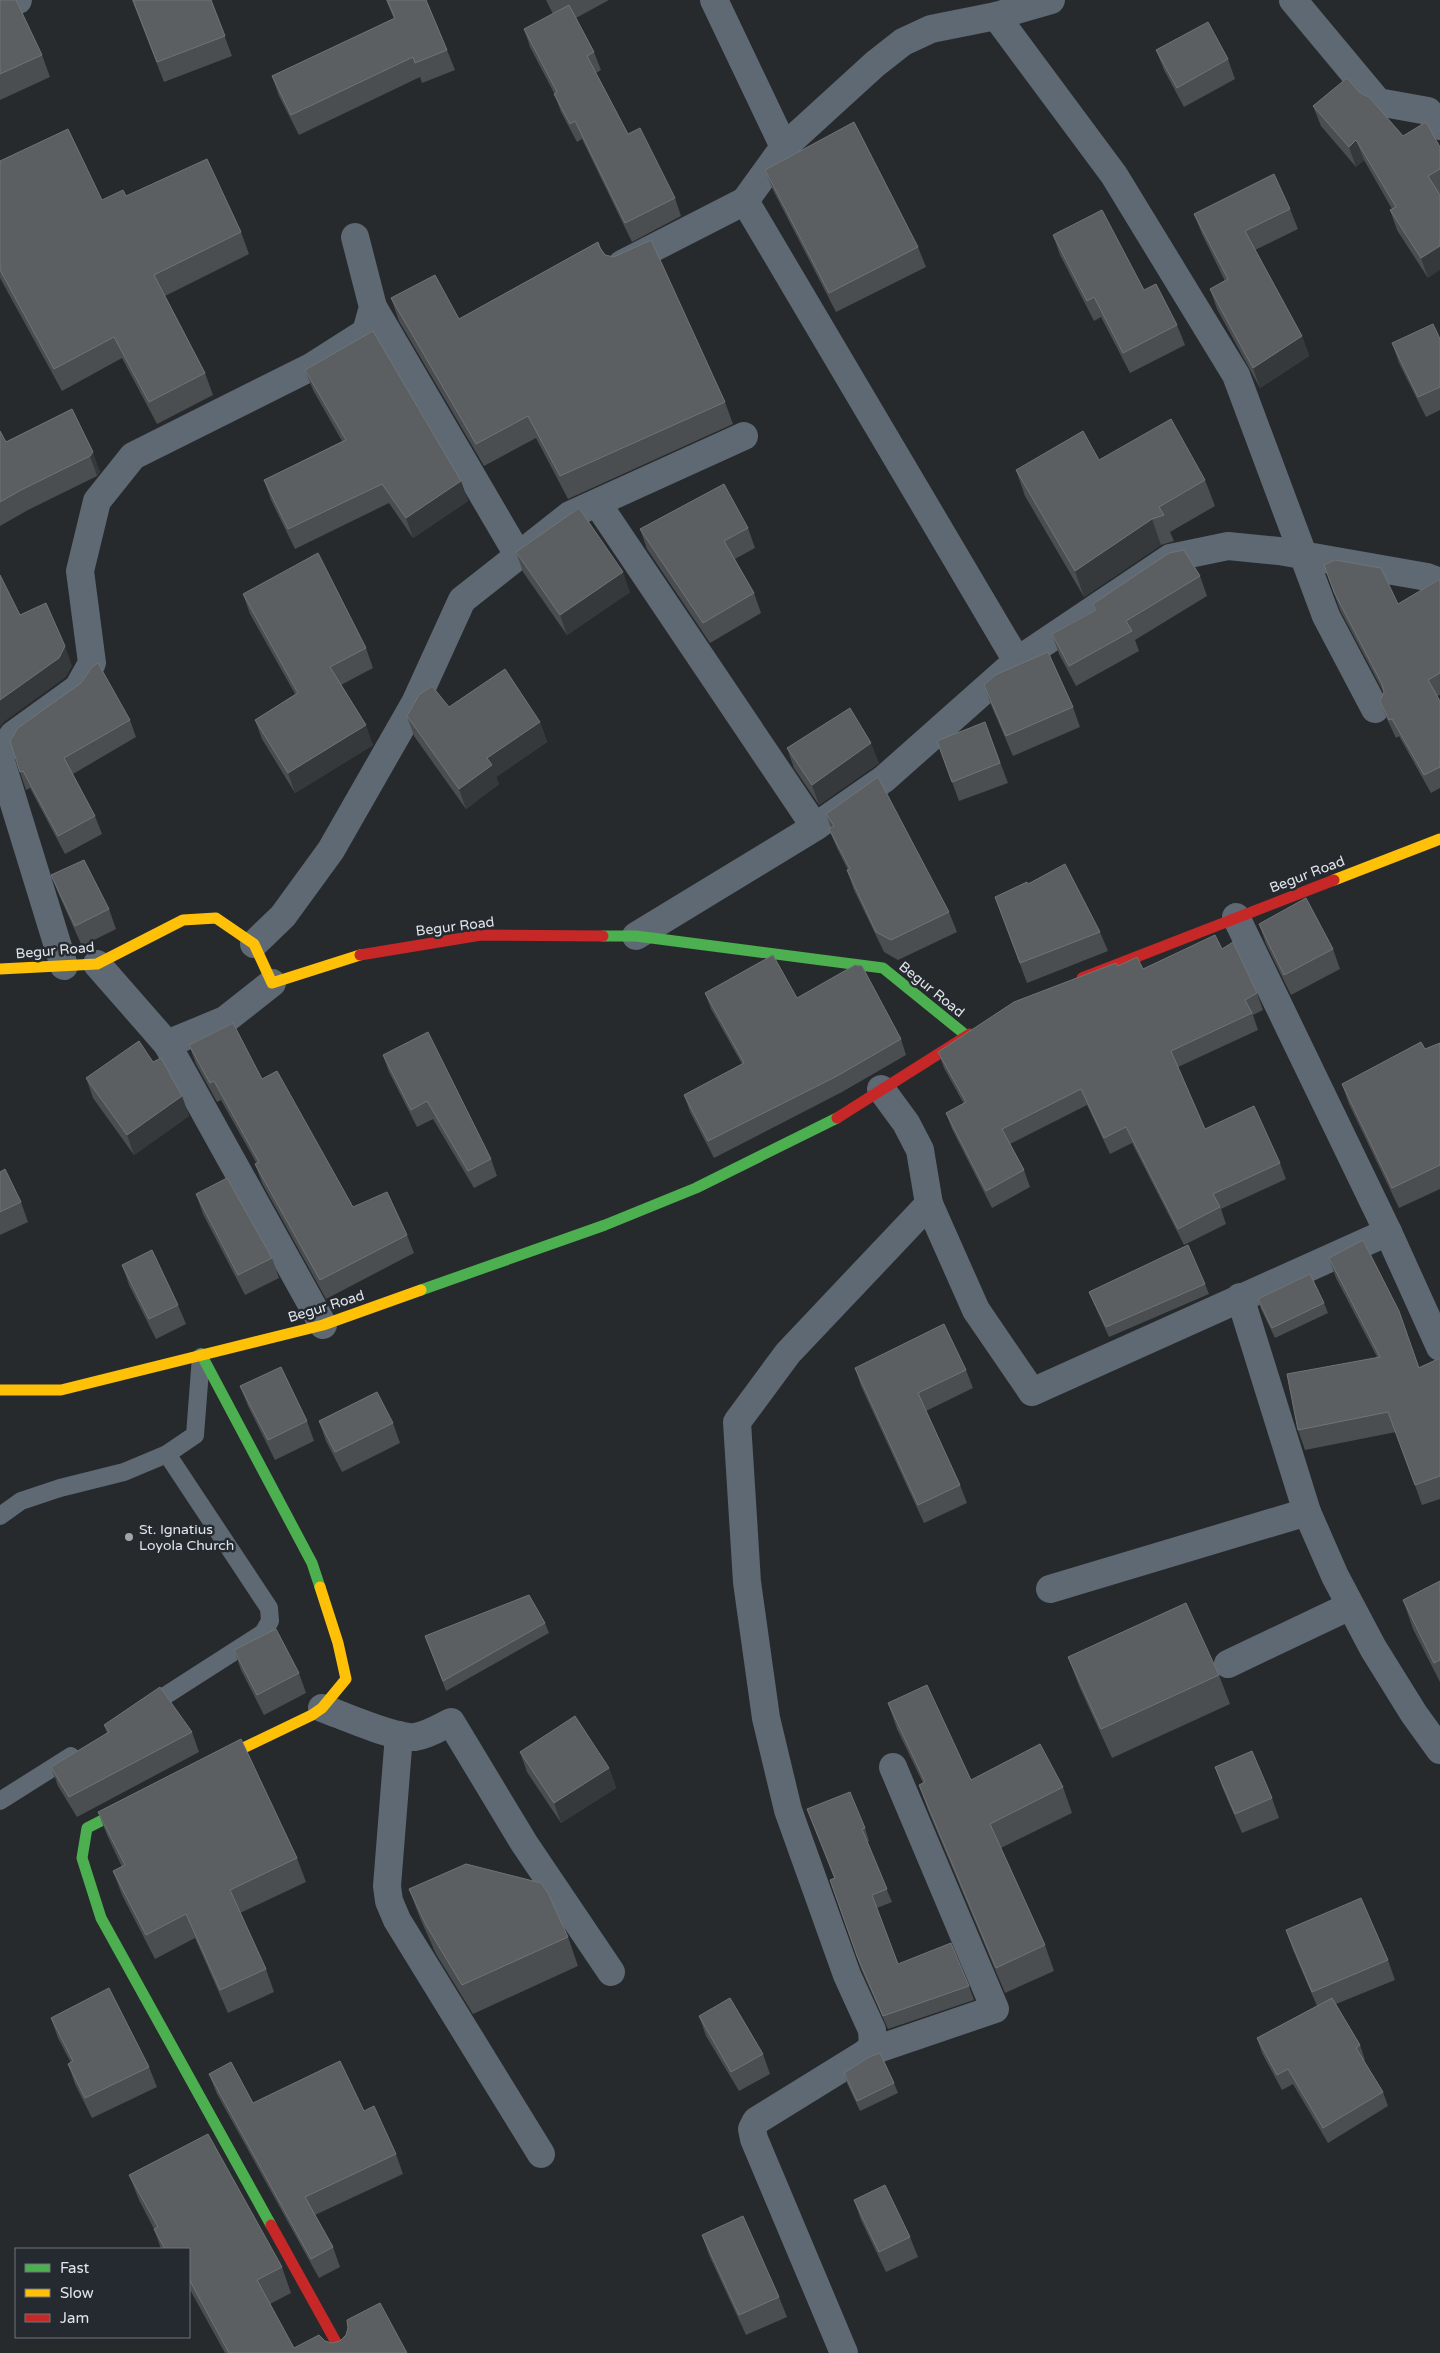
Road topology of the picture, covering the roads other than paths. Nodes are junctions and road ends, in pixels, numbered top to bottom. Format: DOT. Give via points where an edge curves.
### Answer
graph roads {
  1 [pos="18,0"];
  2 [pos="714,0"];
  3 [pos="1051,0"];
  4 [pos="1293,0"];
  5 [pos="0,6"];
  6 [pos="996,16"];
  7 [pos="1440,126"];
  8 [pos="784,147"];
  9 [pos="745,201"];
  10 [pos="354,237"];
  11 [pos="622,264"];
  12 [pos="372,307"];
  13 [pos="744,436"];
  14 [pos="597,503"];
  15 [pos="518,555"];
  16 [pos="1303,556"];
  17 [pos="1440,582"];
  18 [pos="1017,661"];
  19 [pos="1375,709"];
  20 [pos="0,757"];
  21 [pos="815,827"];
  22 [pos="1440,839"];
  23 [pos="1236,917"];
  24 [pos="636,936"];
  25 [pos="254,944"];
  26 [pos="97,964"];
  27 [pos="64,966"];
  28 [pos="0,969"];
  29 [pos="272,983"];
  30 [pos="1068,983"];
  31 [pos="982,1026"];
  32 [pos="967,1036"];
  33 [pos="167,1044"];
  34 [pos="881,1089"];
  35 [pos="930,1204"];
  36 [pos="1388,1232"];
  37 [pos="1240,1297"];
  38 [pos="323,1325"];
  39 [pos="1440,1347"];
  40 [pos="201,1354"];
  41 [pos="0,1390"];
  42 [pos="167,1454"];
  43 [pos="1307,1512"];
  44 [pos="0,1516"];
  45 [pos="1050,1589"];
  46 [pos="1350,1606"];
  47 [pos="1228,1664"];
  48 [pos="322,1708"];
  49 [pos="132,1717"];
  50 [pos="400,1735"];
  51 [pos="82,1749"];
  52 [pos="1440,1750"];
  53 [pos="893,1767"];
  54 [pos="200,1769"];
  55 [pos="148,1796"];
  56 [pos="0,1802"];
  57 [pos="611,1972"];
  58 [pos="866,2053"];
  59 [pos="541,2154"];
  60 [pos="342,2353"];
  61 [pos="844,2353"];
  1 -- 5 [label="street"];
  2 -- 8 [label="street"];
  3 -- 6 [label="street"];
  4 -- 7 [label="street" via="1378,102 1428,111"];
  6 -- 8 [label="street" via="931,29 902,42"];
  6 -- 16 [label="street" via="1114,175 1236,375"];
  8 -- 9 [label="street"];
  9 -- 11 [label="street"];
  9 -- 18 [label="street"];
  10 -- 12 [label="street"];
  12 -- 15 [label="street"];
  12 -- 20 [label="street" via="366,332 311,366 133,456 98,501 80,571 92,663 78,688 13,735"];
  13 -- 14 [label="street"];
  14 -- 15 [label="street" via="570,515"];
  14 -- 21 [label="street"];
  15 -- 25 [label="street" via="462,600 415,703 330,850 283,916"];
  16 -- 17 [label="street"];
  16 -- 18 [label="street" via="1228,546 1170,558"];
  16 -- 19 [label="street" via="1326,616"];
  18 -- 21 [label="street" via="884,780"];
  20 -- 27 [label="street"];
  21 -- 24 [label="street"];
  22 -- 23 [label="main road, Begur Road"];
  23 -- 30 [label="main road, Begur Road"];
  23 -- 36 [label="street"];
  24 -- 29 [label="main road, Begur Road" via="481,935 368,953"];
  24 -- 32 [label="main road, Begur Road" via="883,968"];
  25 -- 26 [label="main road, Begur Road" via="216,918 183,920"];
  25 -- 29 [label="main road"];
  26 -- 27 [label="main road, Begur Road"];
  26 -- 33 [label="street"];
  27 -- 28 [label="main road, Begur Road"];
  29 -- 33 [label="street" via="225,1020"];
  31 -- 32 [label="main road, Begur Road"];
  32 -- 34 [label="main road, Begur Road"];
  33 -- 38 [label="street"];
  34 -- 35 [label="street" via="906,1123 920,1150"];
  34 -- 38 [label="main road, Begur Road" via="828,1124 696,1188 605,1225"];
  35 -- 37 [label="street" via="976,1310 1032,1392"];
  35 -- 58 [label="street" via="788,1354 737,1422 747,1582 766,1718 788,1810 847,1975 872,2030 873,2045"];
  36 -- 37 [label="street"];
  36 -- 39 [label="street"];
  37 -- 43 [label="street"];
  38 -- 40 [label="main road, Begur Road"];
  40 -- 41 [label="main road, Begur Road" via="61,1390"];
  40 -- 42 [label="lane" via="195,1435"];
  40 -- 48 [label="main road" via="312,1563 346,1679"];
  42 -- 44 [label="lane" via="124,1472 21,1501"];
  42 -- 49 [label="lane" via="269,1608 270,1621 263,1633"];
  43 -- 45 [label="street"];
  43 -- 46 [label="street"];
  46 -- 47 [label="street"];
  46 -- 52 [label="street" via="1414,1714"];
  48 -- 50 [label="street"];
  48 -- 54 [label="main road"];
  50 -- 57 [label="street" via="414,1737 427,1734 451,1722 524,1843"];
  50 -- 59 [label="street" via="387,1886 389,1901 397,1920"];
  51 -- 56 [label="lane"];
  53 -- 58 [label="street" via="995,2009"];
  55 -- 60 [label="main road" via="87,1828 82,1858 101,1918"];
  58 -- 61 [label="street" via="756,2121 752,2129"];
}
